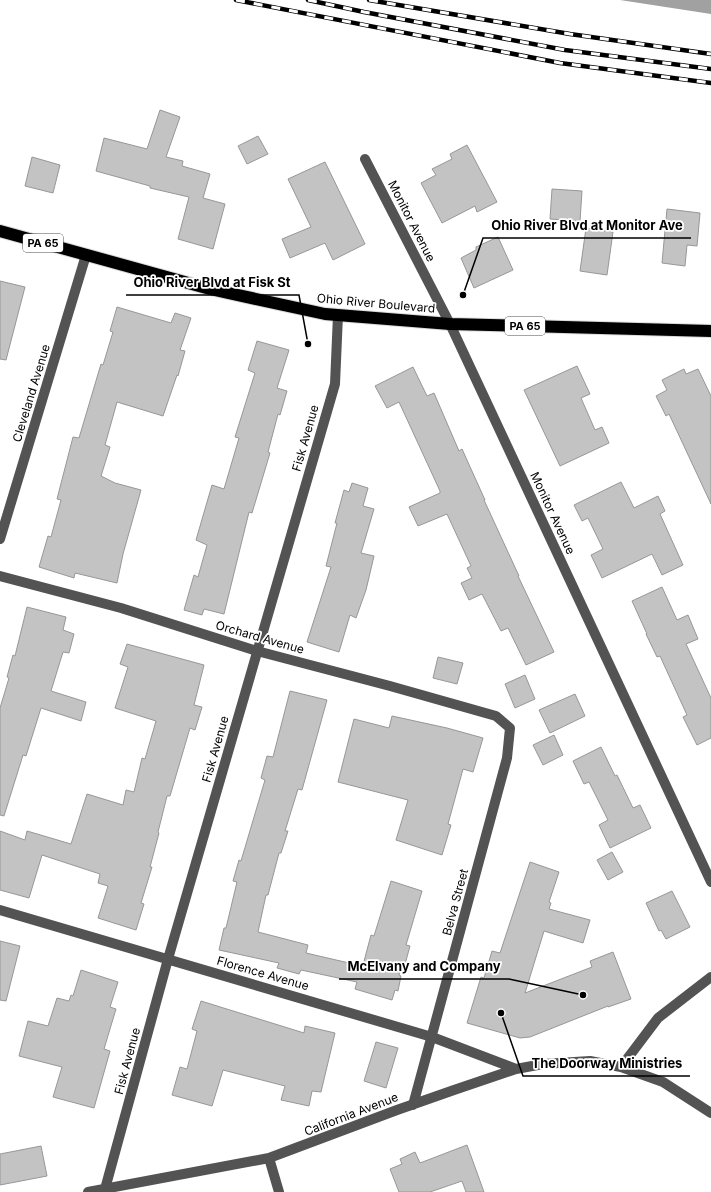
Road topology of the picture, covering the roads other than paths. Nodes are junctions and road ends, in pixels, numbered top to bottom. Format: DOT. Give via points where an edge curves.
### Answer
graph roads {
  1 [pos="365,159"];
  2 [pos="0,231"];
  3 [pos="86,255"];
  4 [pos="338,315"];
  5 [pos="450,324"];
  6 [pos="711,331"];
  7 [pos="0,539"];
  8 [pos="0,576"];
  9 [pos="257,651"];
  10 [pos="510,728"];
  11 [pos="711,882"];
  12 [pos="0,910"];
  13 [pos="168,959"];
  14 [pos="711,977"];
  15 [pos="432,1036"];
  16 [pos="621,1067"];
  17 [pos="516,1069"];
  18 [pos="413,1105"];
  19 [pos="711,1113"];
  20 [pos="269,1158"];
  21 [pos="106,1189"];
  22 [pos="88,1192"];
  23 [pos="279,1192"];
  1 -- 5 [label="street, Monitor Avenue"];
  2 -- 3 [label="highway, Ohio River Boulevard / PA 65"];
  3 -- 4 [label="highway, Ohio River Boulevard / PA 65" via="210,289"];
  3 -- 7 [label="street, Cleveland Avenue"];
  4 -- 5 [label="highway, Ohio River Boulevard / PA 65"];
  4 -- 9 [label="street, Fisk Avenue" via="335,384"];
  5 -- 6 [label="highway, Ohio River Boulevard / PA 65"];
  5 -- 11 [label="street, Monitor Avenue"];
  8 -- 9 [label="street, Orchard Avenue" via="121,608"];
  9 -- 10 [label="street, Orchard Avenue" via="496,716"];
  9 -- 13 [label="street, Fisk Avenue"];
  10 -- 15 [label="street, Belva Street" via="508,758"];
  12 -- 13 [label="street, Florence Avenue"];
  13 -- 15 [label="street, Florence Avenue"];
  13 -- 21 [label="street, Fisk Avenue"];
  14 -- 16 [label="street" via="658,1018"];
  15 -- 17 [label="street, Florence Avenue"];
  15 -- 18 [label="street, Belva Street"];
  16 -- 17 [label="street, California Avenue" via="590,1060"];
  16 -- 19 [label="street, California Avenue" via="663,1082"];
  17 -- 18 [label="street, California Avenue"];
  18 -- 20 [label="street, California Avenue"];
  20 -- 21 [label="street, California Avenue"];
  20 -- 23 [label="street"];
  21 -- 22 [label="street, California Avenue"];
}
